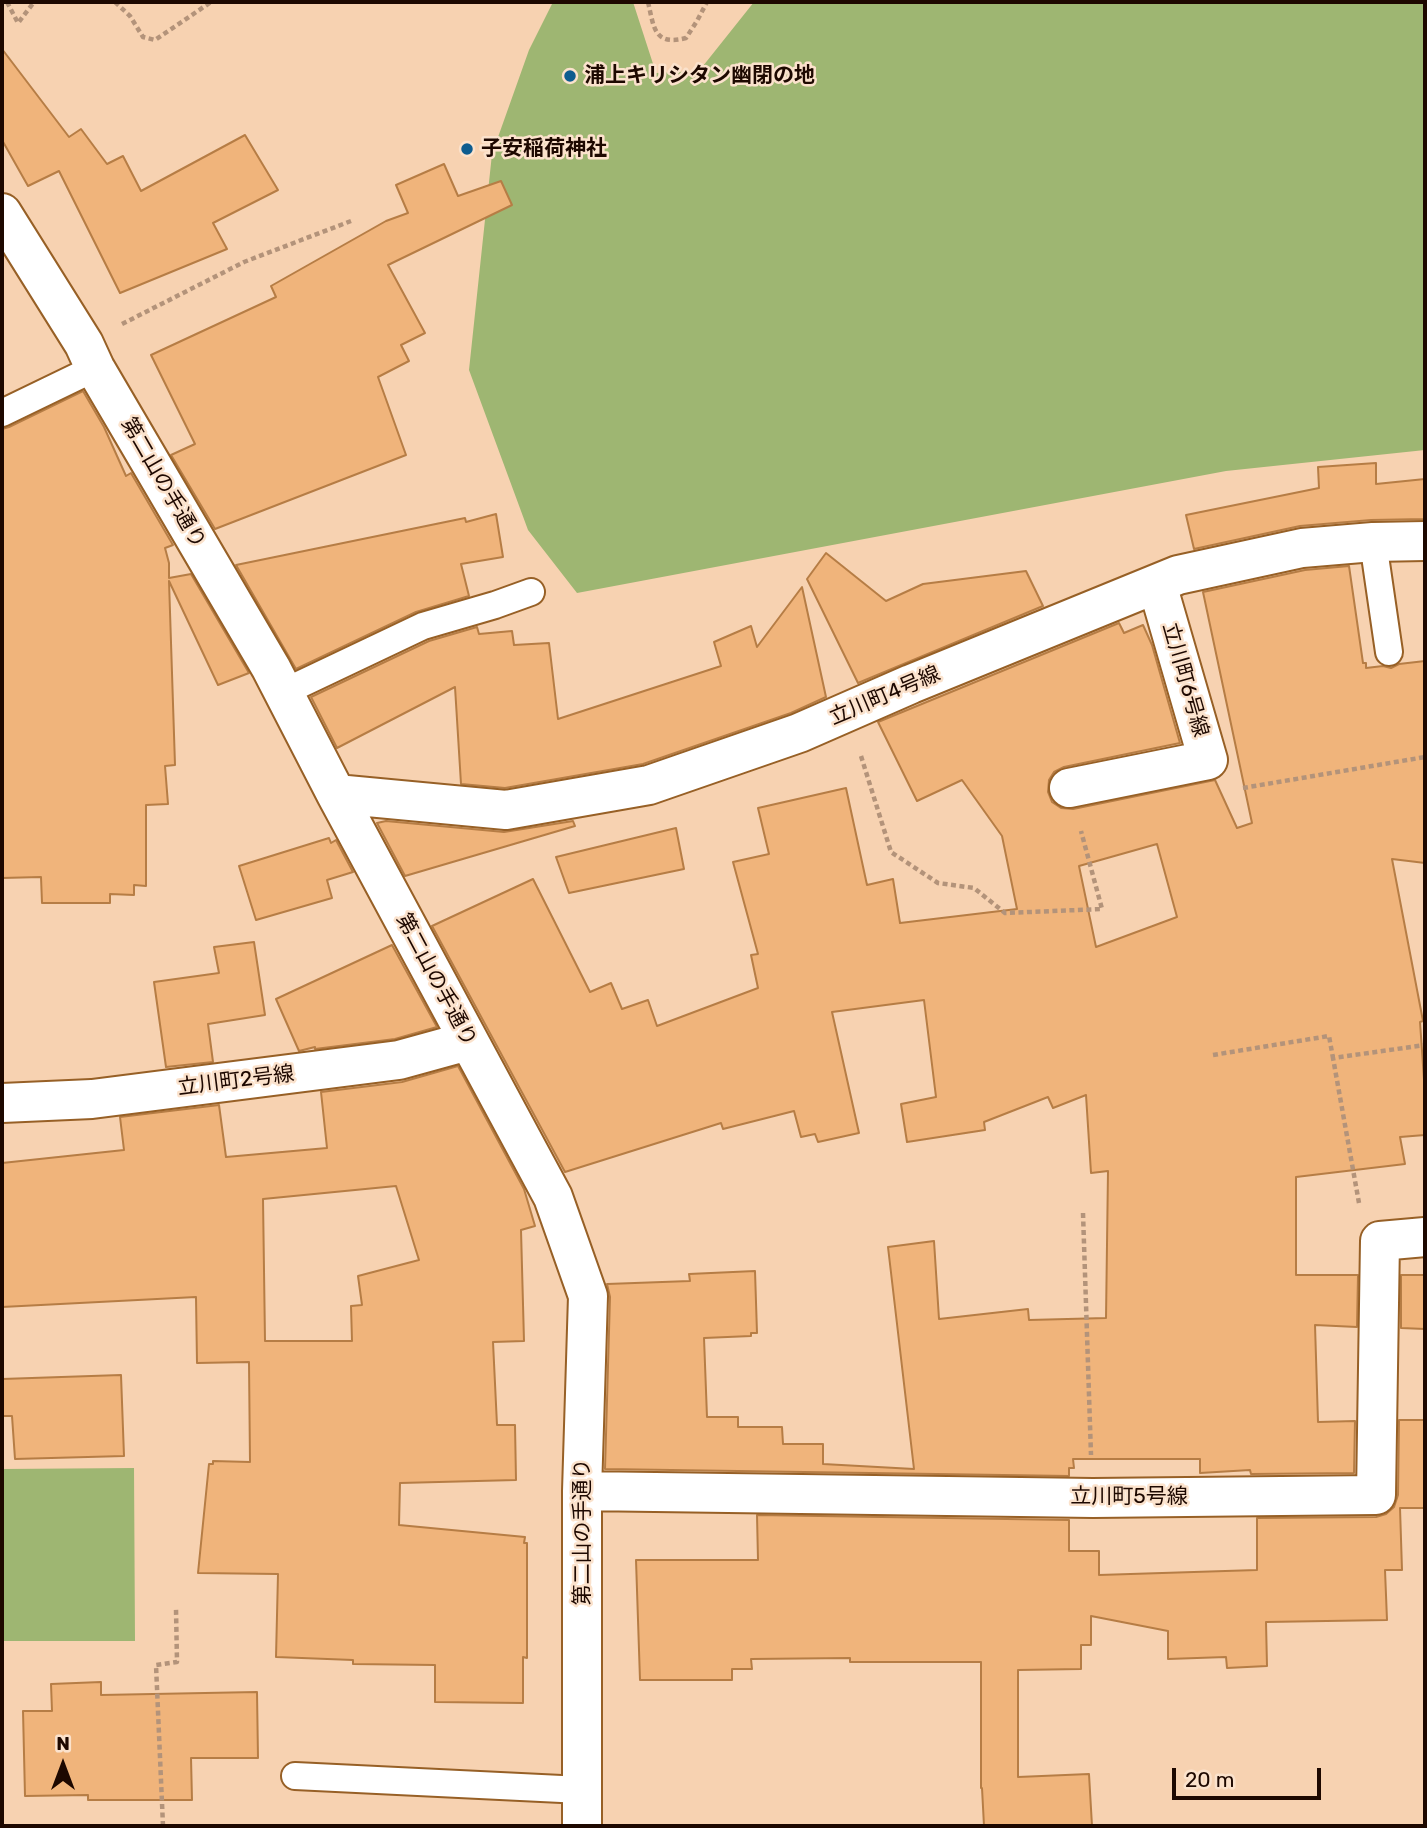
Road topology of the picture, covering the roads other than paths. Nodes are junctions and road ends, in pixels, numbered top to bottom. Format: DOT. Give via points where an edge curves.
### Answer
graph roads {
  1 [pos="2,213"];
  2 [pos="90,356"];
  3 [pos="2,413"];
  4 [pos="1425,541"];
  5 [pos="1373,542"];
  6 [pos="1157,584"];
  7 [pos="531,592"];
  8 [pos="1389,652"];
  9 [pos="284,692"];
  10 [pos="1069,788"];
  11 [pos="337,794"];
  12 [pos="468,1041"];
  13 [pos="2,1103"];
  14 [pos="1425,1237"];
  15 [pos="582,1491"];
  16 [pos="295,1776"];
  17 [pos="582,1808"];
  1 -- 2 [label="street, 第二山の手通り"];
  2 -- 3 [label="lane"];
  2 -- 9 [label="street, 第二山の手通り"];
  4 -- 5 [label="street, 立川町4号線"];
  5 -- 6 [label="street, 立川町4号線" via="1302,548 1178,575"];
  5 -- 8 [label="lane"];
  6 -- 10 [label="street, 立川町6号線" via="1208,760"];
  6 -- 11 [label="street, 立川町4号線" via="799,733 649,785 506,810"];
  7 -- 9 [label="lane" via="423,626"];
  9 -- 11 [label="street, 第二山の手通り"];
  11 -- 12 [label="street, 第二山の手通り"];
  12 -- 13 [label="street, 立川町2号線" via="399,1060 92,1099"];
  12 -- 15 [label="street, 第二山の手通り" via="553,1198 588,1296"];
  14 -- 15 [label="street, 立川町5号線" via="1380,1241 1376,1495 1093,1498"];
  15 -- 17 [label="street, 第二山の手通り"];
  16 -- 17 [label="lane"];
}
